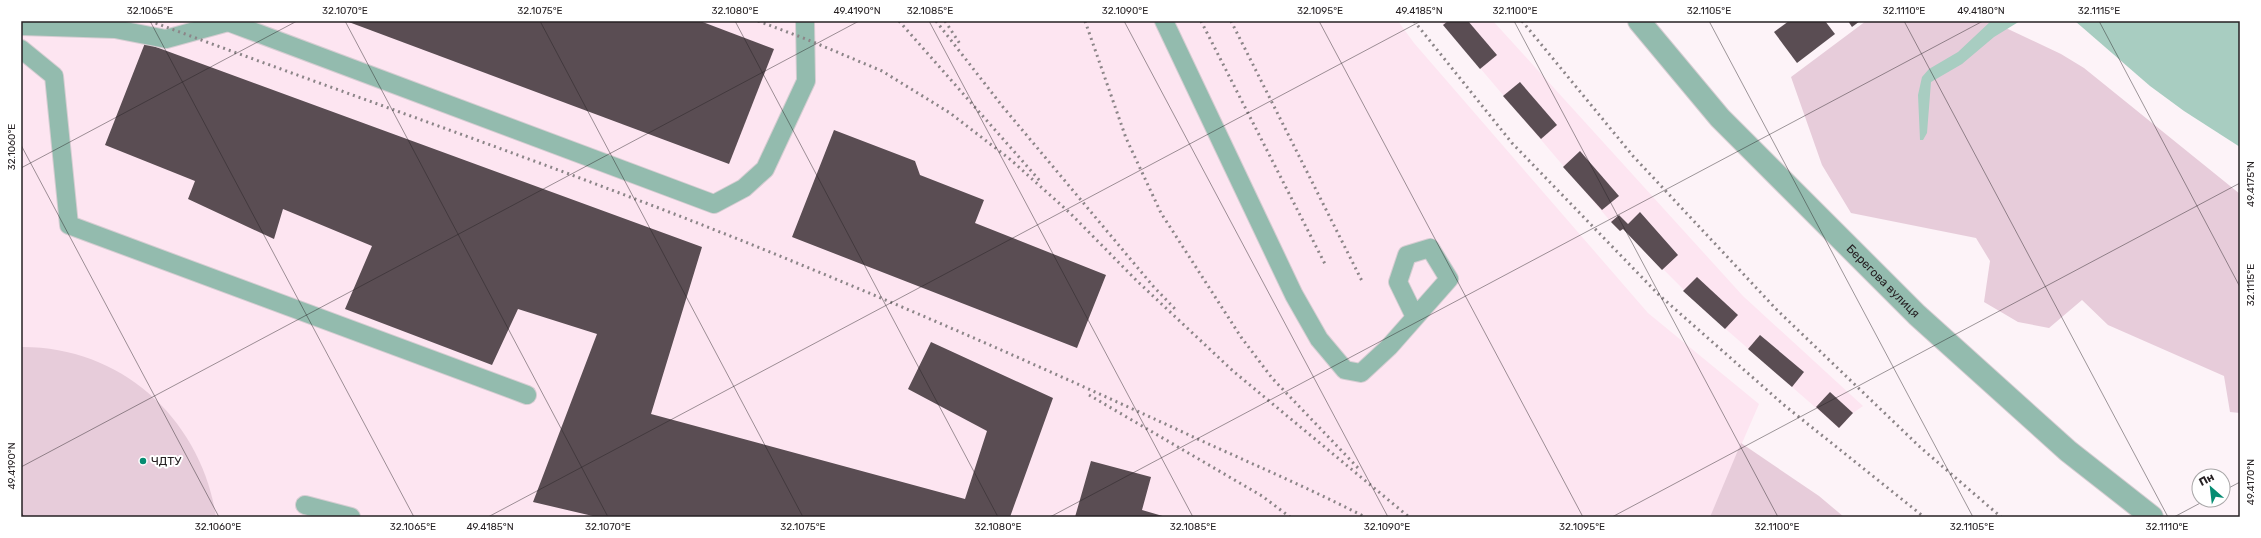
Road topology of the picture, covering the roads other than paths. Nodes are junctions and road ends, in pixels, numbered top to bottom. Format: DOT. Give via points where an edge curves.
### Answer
graph roads {
  1 [pos="805,21"];
  2 [pos="1164,21"];
  3 [pos="1639,21"];
  4 [pos="21,26"];
  5 [pos="21,49"];
  6 [pos="1415,318"];
  7 [pos="527,395"];
  8 [pos="305,505"];
  9 [pos="351,517"];
  10 [pos="2152,517"];
  1 -- 4 [label="lane" via="806,81 765,169 744,188 714,204 228,22 166,39 114,29"];
  2 -- 6 [label="lane" via="1294,296 1319,339 1345,370 1361,373"];
  3 -- 10 [label="street, Берегова вулиця" via="1720,118 1917,315 2068,451"];
  5 -- 7 [label="lane" via="54,76 70,225"];
  8 -- 9 [label="lane"];
}
